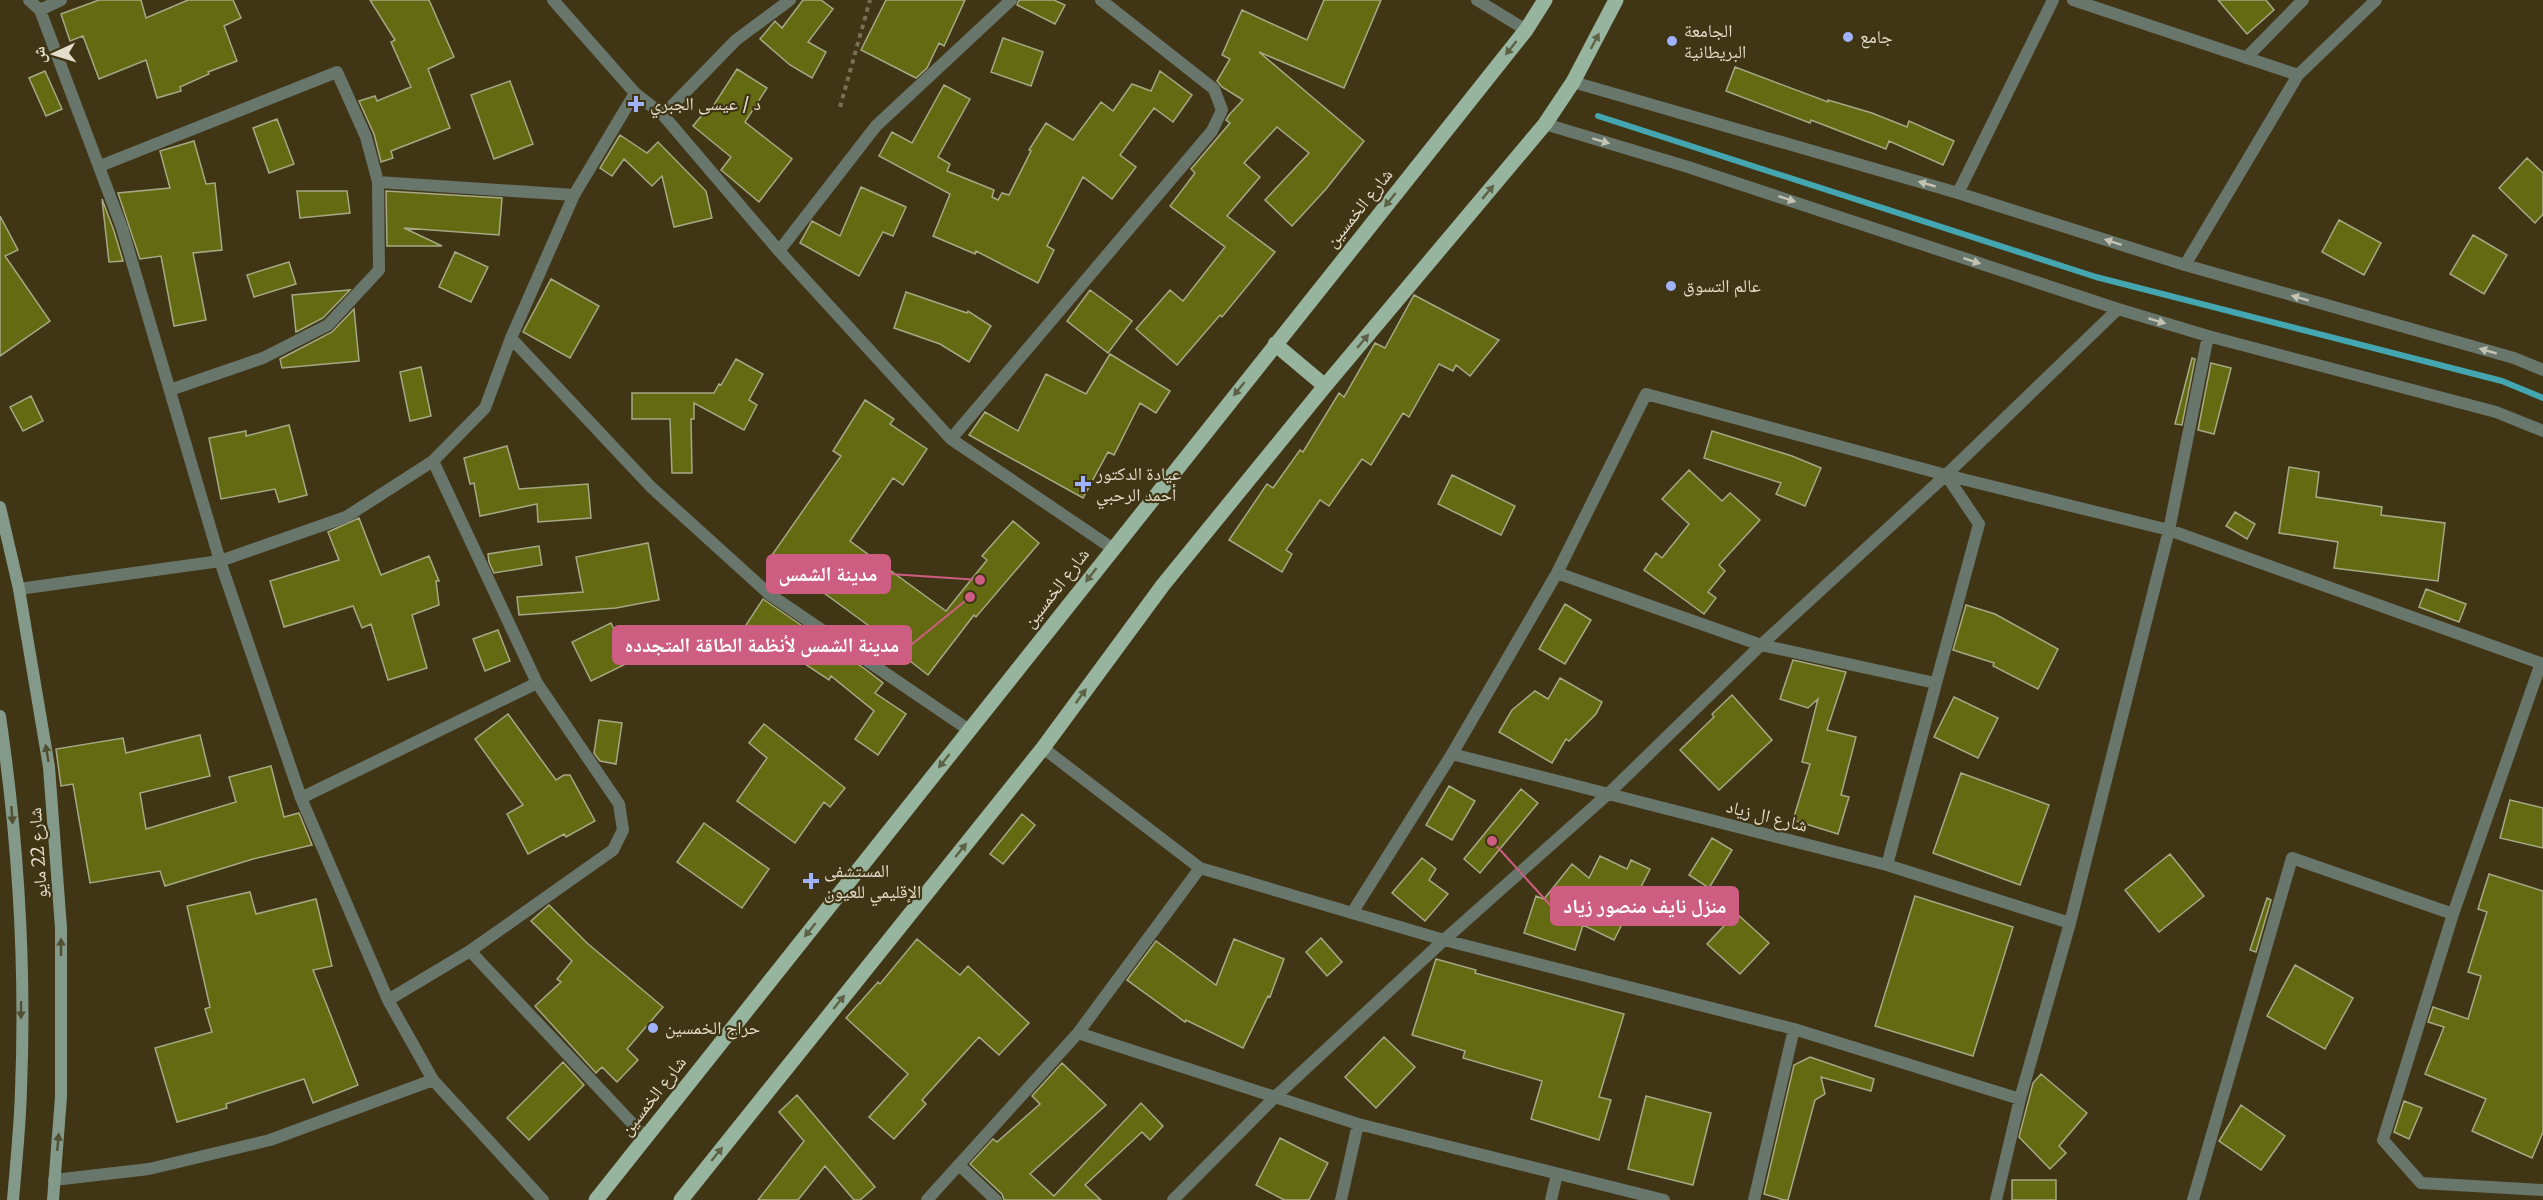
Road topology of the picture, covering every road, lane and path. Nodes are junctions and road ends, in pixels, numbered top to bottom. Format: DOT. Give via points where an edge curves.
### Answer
graph roads {
  1 [pos="29,0"];
  2 [pos="61,0"];
  3 [pos="553,0"];
  4 [pos="790,0"];
  5 [pos="870,0"];
  6 [pos="1011,0"];
  7 [pos="1101,0"];
  8 [pos="1477,0"];
  9 [pos="1545,0"];
  10 [pos="1616,0"];
  11 [pos="2053,0"];
  12 [pos="2073,0"];
  13 [pos="2303,0"];
  14 [pos="2376,0"];
  15 [pos="40,10"];
  16 [pos="1526,30"];
  17 [pos="2246,58"];
  18 [pos="2298,75"];
  19 [pos="1573,82"];
  20 [pos="635,93"];
  21 [pos="840,107"];
  22 [pos="663,116"];
  23 [pos="1545,124"];
  24 [pos="100,166"];
  25 [pos="378,182"];
  26 [pos="1958,193"];
  27 [pos="574,195"];
  28 [pos="779,251"];
  29 [pos="2185,266"];
  30 [pos="2118,309"];
  31 [pos="2208,336"];
  32 [pos="512,338"];
  33 [pos="1275,344"];
  34 [pos="2543,370"];
  35 [pos="1325,386"];
  36 [pos="170,390"];
  37 [pos="2543,431"];
  38 [pos="951,439"];
  39 [pos="433,461"];
  40 [pos="1946,475"];
  41 [pos="0,507"];
  42 [pos="2169,530"];
  43 [pos="1112,549"];
  44 [pos="220,561"];
  45 [pos="1557,573"];
  46 [pos="19,589"];
  47 [pos="1761,645"];
  48 [pos="2542,663"];
  49 [pos="537,683"];
  50 [pos="1935,683"];
  51 [pos="0,716"];
  52 [pos="969,730"];
  53 [pos="1043,748"];
  54 [pos="1452,754"];
  55 [pos="1608,794"];
  56 [pos="302,798"];
  57 [pos="1887,865"];
  58 [pos="1200,868"];
  59 [pos="1352,912"];
  60 [pos="2453,914"];
  61 [pos="2070,922"];
  62 [pos="1444,940"];
  63 [pos="470,951"];
  64 [pos="388,1000"];
  65 [pos="1794,1029"];
  66 [pos="1078,1033"];
  67 [pos="433,1080"];
  68 [pos="1274,1098"];
  69 [pos="2020,1099"];
  70 [pos="1358,1124"];
  71 [pos="645,1137"];
  72 [pos="959,1165"];
  73 [pos="1557,1174"];
  74 [pos="54,1180"];
  75 [pos="2543,1190"];
  76 [pos="683,1199"];
  77 [pos="13,1200"];
  78 [pos="53,1200"];
  79 [pos="543,1200"];
  80 [pos="596,1200"];
  81 [pos="927,1200"];
  82 [pos="996,1200"];
  83 [pos="1173,1200"];
  84 [pos="1341,1200"];
  85 [pos="1551,1200"];
  86 [pos="1664,1200"];
  87 [pos="1754,1200"];
  88 [pos="1996,1200"];
  89 [pos="2193,1200"];
  1 -- 15 [label="street"];
  2 -- 15 [label="street"];
  3 -- 20 [label="street"];
  4 -- 22 [label="street" via="736,40"];
  5 -- 21 [label="path"];
  6 -- 28 [label="street" via="876,126"];
  7 -- 38 [label="street" via="1214,89 1222,110 1212,131"];
  8 -- 16 [label="street"];
  9 -- 16 [label="main road, شارع الخمسين"];
  19 -- 10 [label="main road, one-way"];
  11 -- 26 [label="street"];
  12 -- 17 [label="street"];
  13 -- 17 [label="street"];
  14 -- 18 [label="street"];
  15 -- 24 [label="street"];
  16 -- 33 [label="main road, شارع الخمسين, one-way"];
  17 -- 18 [label="street"];
  18 -- 29 [label="street"];
  19 -- 23 [label="main road"];
  26 -- 19 [label="street, one-way"];
  20 -- 22 [label="street"];
  20 -- 27 [label="street"];
  22 -- 28 [label="street"];
  23 -- 30 [label="street, one-way" via="1688,167"];
  35 -- 23 [label="main road, one-way"];
  24 -- 25 [label="street" via="337,72 366,137"];
  24 -- 36 [label="street"];
  25 -- 27 [label="street"];
  25 -- 36 [label="street" via="379,270 328,325 263,358"];
  29 -- 26 [label="street, one-way"];
  27 -- 32 [label="street"];
  28 -- 38 [label="street"];
  34 -- 29 [label="street, one-way" via="2514,358"];
  30 -- 31 [label="street, one-way"];
  30 -- 40 [label="street"];
  31 -- 37 [label="street" via="2496,412"];
  31 -- 42 [label="street"];
  32 -- 39 [label="street" via="485,408"];
  32 -- 52 [label="street" via="651,487 769,594"];
  33 -- 35 [label="main road"];
  33 -- 43 [label="main road, شارع الخمسين, one-way"];
  53 -- 35 [label="main road, one-way" via="1163,585"];
  36 -- 44 [label="street"];
  38 -- 43 [label="street"];
  39 -- 44 [label="street" via="346,517"];
  39 -- 49 [label="street"];
  40 -- 42 [label="street"];
  40 -- 45 [label="street" via="1646,394"];
  40 -- 47 [label="street"];
  40 -- 50 [label="street" via="1979,524"];
  41 -- 46 [label="main road, شارع 22 مايو"];
  42 -- 48 [label="street"];
  42 -- 61 [label="street"];
  43 -- 52 [label="main road, شارع الخمسين, one-way"];
  44 -- 46 [label="street"];
  44 -- 56 [label="street"];
  45 -- 47 [label="street"];
  45 -- 54 [label="street"];
  74 -- 46 [label="main road, شارع 22 مايو, one-way" via="61,1098 62,928 49,767"];
  47 -- 50 [label="street"];
  47 -- 55 [label="street"];
  48 -- 60 [label="street"];
  49 -- 56 [label="street"];
  49 -- 63 [label="street" via="619,804 623,830 613,850"];
  50 -- 57 [label="street"];
  51 -- 77 [label="main road, شارع 22 مايو, one-way" via="9,779 21,939 21,1091"];
  52 -- 71 [label="main road, شارع الخمسين, one-way"];
  53 -- 58 [label="street"];
  76 -- 53 [label="main road, one-way"];
  54 -- 55 [label="street, شارع ال زياد"];
  54 -- 59 [label="street"];
  55 -- 57 [label="street, شارع ال زياد"];
  55 -- 62 [label="street"];
  56 -- 64 [label="street"];
  57 -- 61 [label="street, شارع ال زياد"];
  58 -- 59 [label="street"];
  58 -- 66 [label="street"];
  59 -- 62 [label="street"];
  60 -- 75 [label="street" via="2383,1140 2421,1183"];
  60 -- 89 [label="street" via="2292,858"];
  61 -- 69 [label="street"];
  62 -- 65 [label="street"];
  62 -- 68 [label="street"];
  63 -- 64 [label="street"];
  63 -- 71 [label="street"];
  64 -- 67 [label="street"];
  65 -- 69 [label="street"];
  65 -- 87 [label="street"];
  66 -- 68 [label="street"];
  66 -- 72 [label="street"];
  67 -- 74 [label="street" via="270,1140 149,1170"];
  67 -- 79 [label="street"];
  68 -- 70 [label="street"];
  68 -- 83 [label="street"];
  69 -- 88 [label="street"];
  70 -- 73 [label="street"];
  70 -- 84 [label="street"];
  71 -- 80 [label="main road, شارع الخمسين"];
  72 -- 81 [label="street"];
  72 -- 82 [label="street"];
  73 -- 85 [label="street"];
  73 -- 86 [label="street"];
  74 -- 78 [label="main road, شارع 22 مايو"];
}
